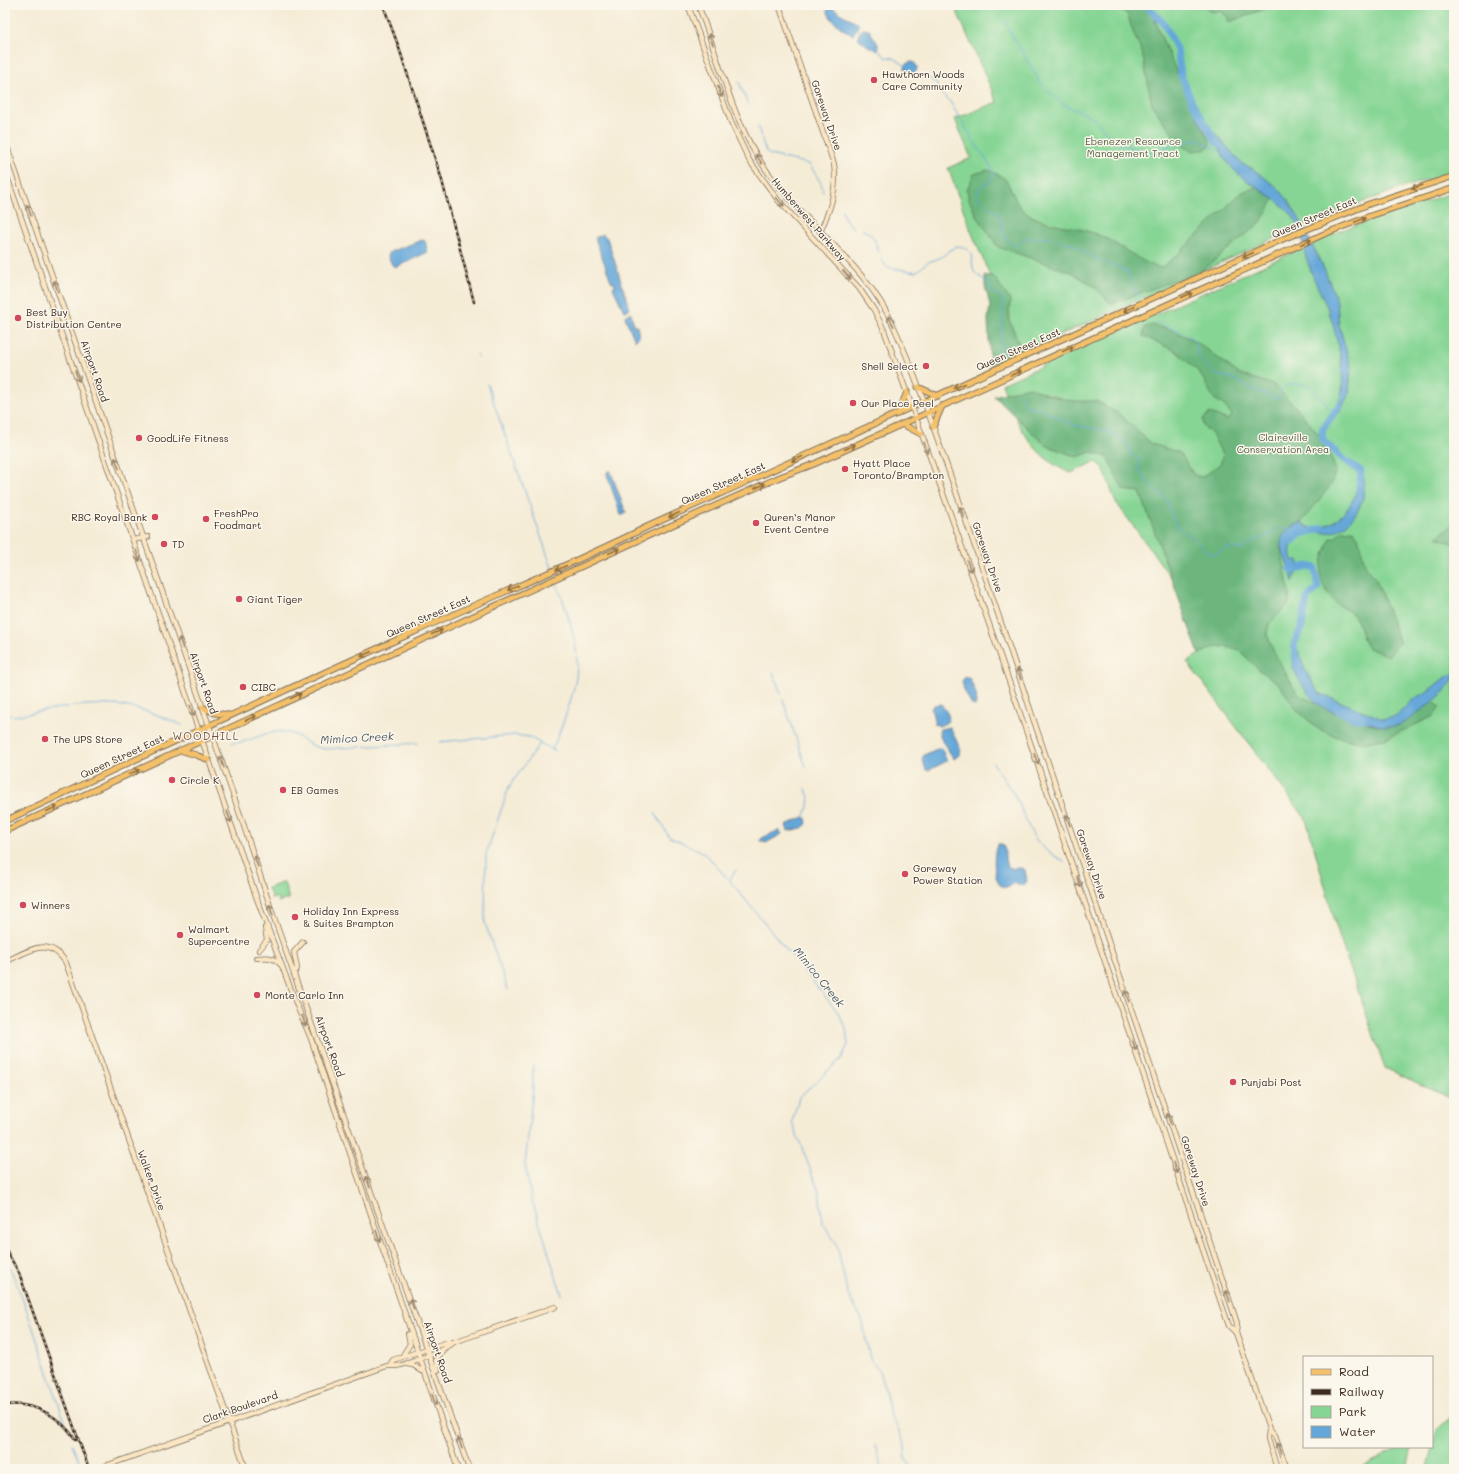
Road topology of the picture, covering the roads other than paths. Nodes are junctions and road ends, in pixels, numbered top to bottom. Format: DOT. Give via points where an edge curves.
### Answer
graph roads {
  1 [pos="688,5"];
  2 [pos="698,5"];
  3 [pos="779,5"];
  4 [pos="5,141"];
  5 [pos="5,171"];
  6 [pos="1454,176"];
  7 [pos="1454,188"];
  8 [pos="820,232"];
  9 [pos="918,387"];
  10 [pos="907,392"];
  11 [pos="938,396"];
  12 [pos="924,402"];
  13 [pos="942,406"];
  14 [pos="912,408"];
  15 [pos="928,412"];
  16 [pos="898,414"];
  17 [pos="916,418"];
  18 [pos="902,424"];
  19 [pos="933,427"];
  20 [pos="921,434"];
  21 [pos="146,537"];
  22 [pos="133,540"];
  23 [pos="341,665"];
  24 [pos="328,682"];
  25 [pos="202,707"];
  26 [pos="230,715"];
  27 [pos="209,725"];
  28 [pos="198,730"];
  29 [pos="212,735"];
  30 [pos="202,740"];
  31 [pos="180,750"];
  32 [pos="209,760"];
  33 [pos="5,821"];
  34 [pos="5,831"];
  35 [pos="265,919"];
  36 [pos="303,942"];
  37 [pos="259,950"];
  38 [pos="256,958"];
  39 [pos="5,962"];
  40 [pos="284,972"];
  41 [pos="294,974"];
  42 [pos="555,1307"];
  43 [pos="408,1326"];
  44 [pos="1236,1333"];
  45 [pos="454,1342"];
  46 [pos="445,1348"];
  47 [pos="427,1349"];
  48 [pos="417,1352"];
  49 [pos="429,1354"];
  50 [pos="400,1357"];
  51 [pos="419,1358"];
  52 [pos="402,1364"];
  53 [pos="390,1365"];
  54 [pos="428,1382"];
  55 [pos="439,1383"];
  56 [pos="228,1421"];
  57 [pos="1269,1429"];
  58 [pos="97,1469"];
  59 [pos="246,1469"];
  60 [pos="458,1469"];
  61 [pos="469,1469"];
  62 [pos="1277,1469"];
  63 [pos="1286,1469"];
  1 -- 10 [label="main road, Humberwest Parkway, one-way" via="731,122 748,160 778,200 859,288 884,330"];
  8 -- 2 [label="main road, Humberwest Parkway, one-way" via="766,171 751,145"];
  3 -- 8 [label="main road, Goreway Drive" via="834,164 835,182 831,209"];
  21 -- 4 [label="main road, Airport Road, one-way"];
  5 -- 22 [label="main road, Airport Road, one-way"];
  6 -- 11 [label="main road, Queen Street East, one-way" via="1388,197 1283,239"];
  13 -- 7 [label="main road, Queen Street East, one-way" via="1324,234"];
  9 -- 8 [label="main road, Humberwest Parkway, one-way" via="886,310 866,282"];
  9 -- 11 [label="main road"];
  9 -- 12 [label="main road, Humberwest Parkway"];
  10 -- 14 [label="main road, Humberwest Parkway"];
  10 -- 16 [label="main road"];
  11 -- 12 [label="main road, Queen Street East"];
  12 -- 14 [label="main road, Queen Street East"];
  12 -- 15 [label="main road, Goreway Drive"];
  13 -- 15 [label="main road, Queen Street East"];
  13 -- 19 [label="main road"];
  14 -- 16 [label="main road, Queen Street East"];
  14 -- 17 [label="main road, Humberwest Parkway"];
  15 -- 17 [label="main road, Queen Street East"];
  15 -- 19 [label="main road, Goreway Drive"];
  16 -- 23 [label="main road, Queen Street East, one-way"];
  17 -- 18 [label="main road, Queen Street East"];
  17 -- 20 [label="main road, Goreway Drive"];
  18 -- 20 [label="main road"];
  24 -- 18 [label="main road, Queen Street East, one-way"];
  44 -- 19 [label="main road, Goreway Drive, one-way" via="1237,1323 1160,1091"];
  20 -- 44 [label="main road, Goreway Drive, one-way" via="1078,881 1229,1326"];
  21 -- 22 [label="main road"];
  25 -- 21 [label="main road, Airport Road, one-way"];
  22 -- 28 [label="main road, Airport Road, one-way"];
  23 -- 24 [label="main road" via="340,672"];
  23 -- 26 [label="main road, Queen Street East"];
  29 -- 24 [label="main road, Queen Street East, one-way"];
  25 -- 26 [label="main road" via="215,713"];
  25 -- 27 [label="main road, Airport Road"];
  26 -- 27 [label="main road, Queen Street East"];
  27 -- 28 [label="main road, Queen Street East"];
  27 -- 29 [label="main road, Airport Road"];
  28 -- 30 [label="main road, Airport Road"];
  28 -- 33 [label="main road, Queen Street East"];
  29 -- 30 [label="main road, Queen Street East"];
  41 -- 29 [label="main road, Airport Road, one-way"];
  30 -- 31 [label="main road, Queen Street East"];
  30 -- 32 [label="main road, Airport Road"];
  31 -- 32 [label="main road"];
  34 -- 31 [label="main road, Queen Street East, one-way"];
  32 -- 35 [label="main road, Airport Road, one-way"];
  35 -- 37 [label="main road" via="267,940"];
  35 -- 40 [label="main road, Airport Road"];
  36 -- 41 [label="main road" via="294,952 297,968"];
  38 -- 40 [label="main road" via="274,959"];
  39 -- 56 [label="main road, Walker Drive" via="42,947 55,950 66,963"];
  40 -- 43 [label="main road, Airport Road, one-way" via="312,1044"];
  47 -- 41 [label="main road, Airport Road, one-way"];
  42 -- 45 [label="main road, Clark Boulevard"];
  43 -- 48 [label="main road, Airport Road"];
  43 -- 50 [label="main road" via="406,1329 410,1344"];
  44 -- 57 [label="main road, Goreway Drive"];
  45 -- 46 [label="main road, Clark Boulevard"];
  45 -- 47 [label="main road, Clark Boulevard"];
  46 -- 49 [label="main road, Clark Boulevard"];
  46 -- 55 [label="main road" via="436,1360"];
  47 -- 48 [label="main road, Clark Boulevard"];
  47 -- 49 [label="main road, Airport Road"];
  48 -- 50 [label="main road, Clark Boulevard"];
  48 -- 51 [label="main road, Airport Road"];
  49 -- 51 [label="main road, Clark Boulevard"];
  49 -- 55 [label="main road, Airport Road"];
  50 -- 53 [label="main road, Clark Boulevard" via="393,1360"];
  51 -- 52 [label="main road, Clark Boulevard"];
  51 -- 54 [label="main road, Airport Road"];
  52 -- 53 [label="main road, Clark Boulevard"];
  52 -- 54 [label="main road" via="413,1364 419,1368"];
  53 -- 56 [label="main road, Clark Boulevard"];
  54 -- 60 [label="main road, Airport Road, one-way"];
  61 -- 55 [label="main road, Airport Road, one-way"];
  56 -- 58 [label="main road, Clark Boulevard"];
  56 -- 59 [label="main road, Walker Drive"];
  57 -- 62 [label="main road, Goreway Drive" via="1268,1439"];
  63 -- 57 [label="main road, Goreway Drive, one-way" via="1275,1436"];
}
